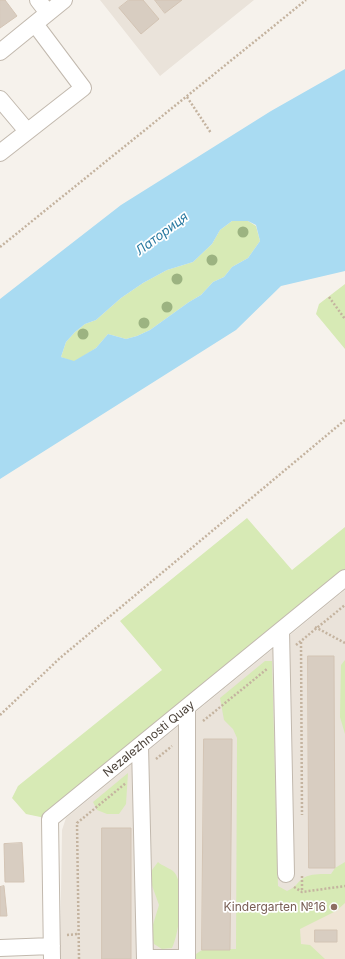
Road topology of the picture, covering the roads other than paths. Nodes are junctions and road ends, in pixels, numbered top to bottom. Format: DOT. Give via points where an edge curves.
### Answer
graph roads {
  1 [pos="38,0"];
  2 [pos="64,0"];
  3 [pos="48,13"];
  4 [pos="35,24"];
  5 [pos="0,52"];
  6 [pos="0,99"];
  7 [pos="27,131"];
  8 [pos="0,153"];
  9 [pos="345,578"];
  10 [pos="281,631"];
  11 [pos="187,708"];
  12 [pos="140,746"];
  13 [pos="286,874"];
  14 [pos="0,948"];
  15 [pos="52,952"];
  16 [pos="145,959"];
  1 -- 3 [label="street"];
  2 -- 3 [label="street"];
  3 -- 4 [label="street"];
  4 -- 5 [label="street"];
  4 -- 7 [label="street" via="83,88"];
  6 -- 7 [label="street"];
  7 -- 8 [label="street"];
  9 -- 10 [label="street, Nezalezhnosti Quay"];
  10 -- 11 [label="street, Nezalezhnosti Quay"];
  10 -- 13 [label="street"];
  11 -- 12 [label="street, Nezalezhnosti Quay"];
  11 -- 16 [label="street" via="187,958"];
  12 -- 15 [label="street, Nezalezhnosti Quay" via="50,819"];
  12 -- 16 [label="street"];
  14 -- 15 [label="street"];
}
